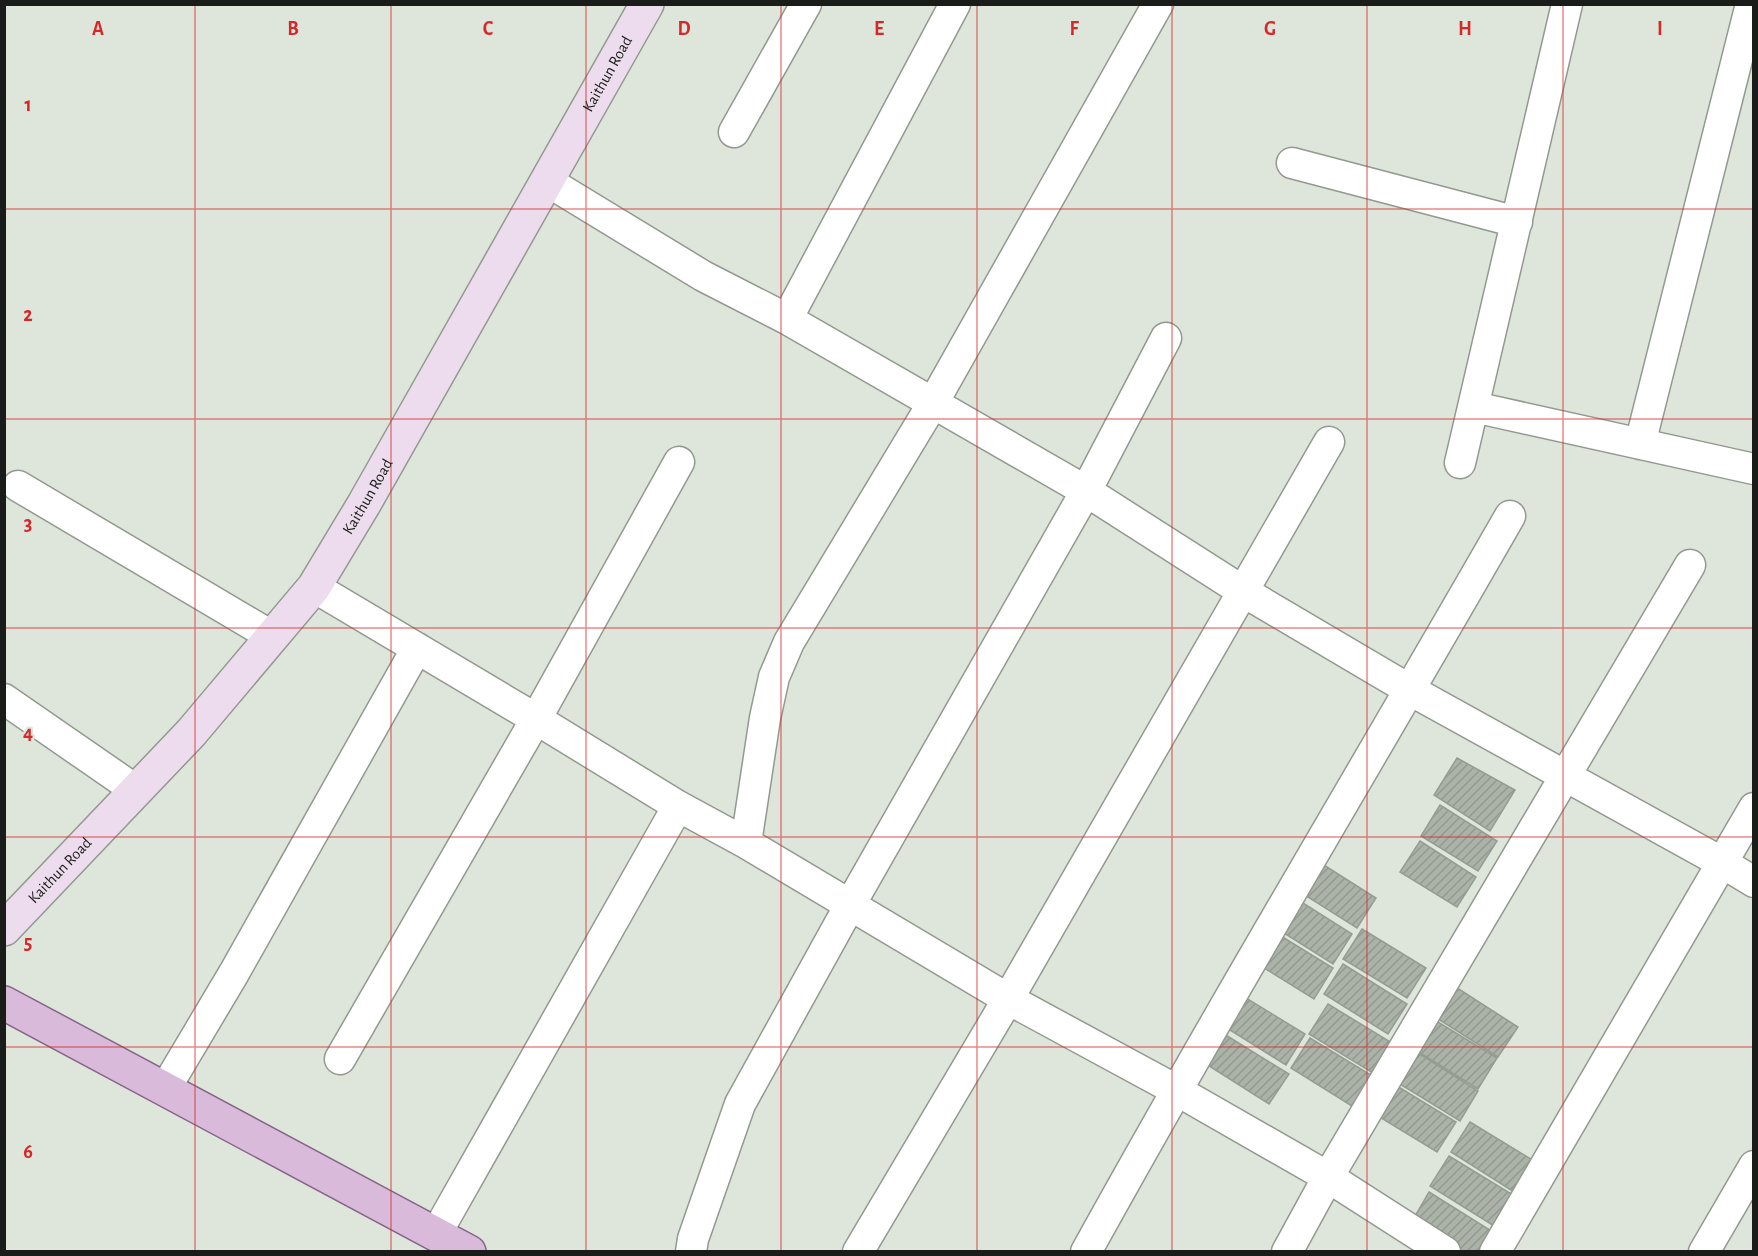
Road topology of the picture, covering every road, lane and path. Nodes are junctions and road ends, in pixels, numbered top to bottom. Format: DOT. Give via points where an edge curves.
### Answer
graph roads {
  1 [pos="647,4"];
  2 [pos="806,4"];
  3 [pos="956,4"];
  4 [pos="1158,4"];
  5 [pos="1567,4"];
  6 [pos="1751,4"];
  7 [pos="734,132"];
  8 [pos="1292,162"];
  9 [pos="547,182"];
  10 [pos="1517,222"];
  11 [pos="787,319"];
  12 [pos="1166,338"];
  13 [pos="933,404"];
  14 [pos="1474,407"];
  15 [pos="1329,442"];
  16 [pos="1640,444"];
  17 [pos="679,462"];
  18 [pos="1460,463"];
  19 [pos="1754,469"];
  20 [pos="18,486"];
  21 [pos="1086,491"];
  22 [pos="1510,516"];
  23 [pos="1690,565"];
  24 [pos="314,587"];
  25 [pos="1244,592"];
  26 [pos="273,637"];
  27 [pos="417,648"];
  28 [pos="1410,690"];
  29 [pos="4,699"];
  30 [pos="536,719"];
  31 [pos="1565,775"];
  32 [pos="136,791"];
  33 [pos="1754,808"];
  34 [pos="686,811"];
  35 [pos="737,838"];
  36 [pos="1721,862"];
  37 [pos="1754,882"];
  38 [pos="850,905"];
  39 [pos="4,929"];
  40 [pos="1008,999"];
  41 [pos="4,1003"];
  42 [pos="340,1059"];
  43 [pos="165,1089"];
  44 [pos="1176,1090"];
  45 [pos="1754,1166"];
  46 [pos="1328,1177"];
  47 [pos="436,1234"];
  48 [pos="469,1251"];
  49 [pos="692,1251"];
  50 [pos="858,1251"];
  51 [pos="1086,1251"];
  52 [pos="1287,1251"];
  53 [pos="1445,1251"];
  54 [pos="1495,1251"];
  55 [pos="1704,1251"];
  1 -- 9 [label="street, Kaithun Road"];
  2 -- 7 [label="street"];
  3 -- 11 [label="street"];
  4 -- 13 [label="street"];
  5 -- 10 [label="street"];
  6 -- 16 [label="street"];
  8 -- 10 [label="street"];
  9 -- 11 [label="street" via="703,276"];
  9 -- 24 [label="street, Kaithun Road"];
  10 -- 14 [label="street"];
  11 -- 13 [label="street"];
  12 -- 21 [label="street"];
  13 -- 21 [label="street"];
  13 -- 35 [label="street" via="789,642 774,677"];
  14 -- 16 [label="street"];
  14 -- 18 [label="street"];
  15 -- 25 [label="street"];
  16 -- 19 [label="street"];
  17 -- 30 [label="street"];
  20 -- 26 [label="street"];
  21 -- 25 [label="street"];
  21 -- 38 [label="street"];
  22 -- 28 [label="street"];
  23 -- 31 [label="street"];
  24 -- 26 [label="street, Kaithun Road"];
  24 -- 27 [label="street"];
  25 -- 28 [label="street"];
  25 -- 40 [label="street"];
  26 -- 32 [label="street, Kaithun Road" via="191,734"];
  27 -- 30 [label="street"];
  27 -- 43 [label="street"];
  28 -- 31 [label="street"];
  28 -- 44 [label="street"];
  29 -- 32 [label="street"];
  30 -- 34 [label="street"];
  30 -- 42 [label="street"];
  31 -- 36 [label="street"];
  31 -- 46 [label="street"];
  32 -- 39 [label="street, Kaithun Road"];
  33 -- 36 [label="street"];
  34 -- 35 [label="street"];
  34 -- 47 [label="street"];
  35 -- 38 [label="street"];
  36 -- 37 [label="street"];
  36 -- 54 [label="street"];
  38 -- 40 [label="street"];
  38 -- 49 [label="street" via="740,1104"];
  40 -- 44 [label="street"];
  40 -- 50 [label="street"];
  41 -- 43 [label="main road"];
  43 -- 47 [label="main road"];
  44 -- 46 [label="street"];
  44 -- 51 [label="street"];
  45 -- 55 [label="street"];
  46 -- 52 [label="street"];
  46 -- 53 [label="street"];
  47 -- 48 [label="main road"];
}
